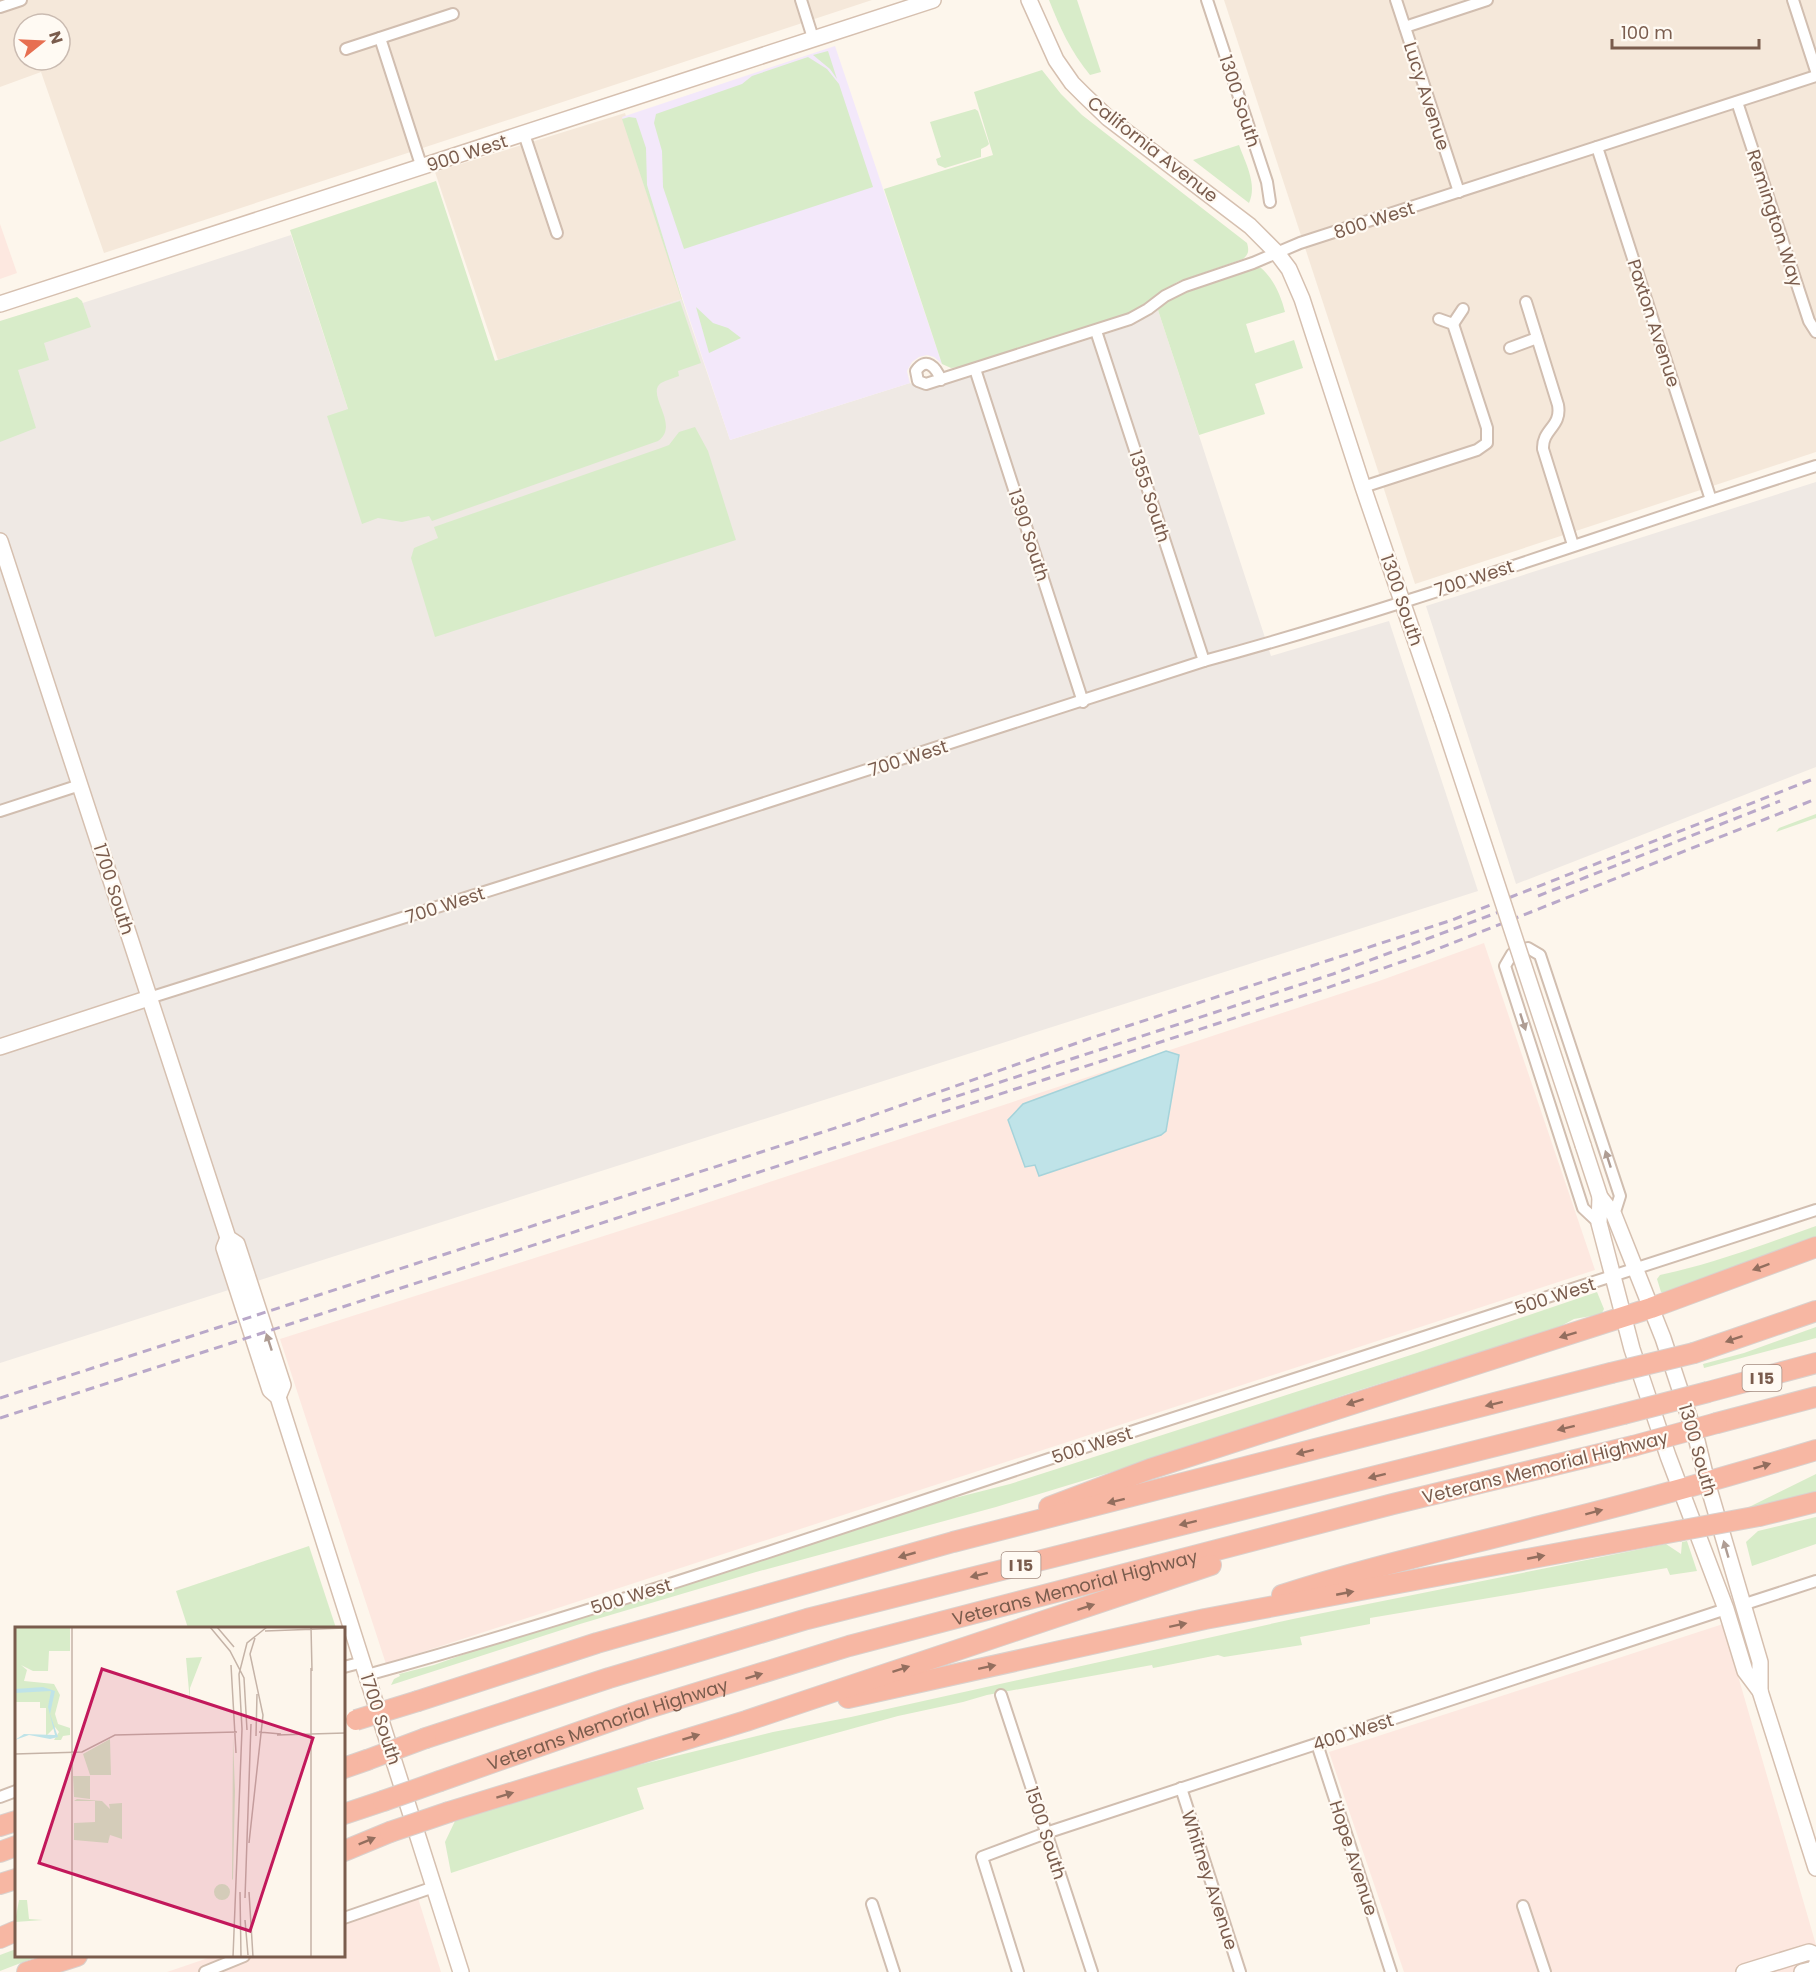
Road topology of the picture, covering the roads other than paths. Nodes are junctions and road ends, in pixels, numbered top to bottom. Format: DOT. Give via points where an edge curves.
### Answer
graph roads {
  1 [pos="21,0"];
  2 [pos="801,0"];
  3 [pos="933,0"];
  4 [pos="1029,0"];
  5 [pos="1207,0"];
  6 [pos="1396,0"];
  7 [pos="1487,0"];
  8 [pos="1793,0"];
  9 [pos="0,7"];
  10 [pos="453,14"];
  11 [pos="1405,27"];
  12 [pos="380,38"];
  13 [pos="813,38"];
  14 [pos="346,49"];
  15 [pos="1816,70"];
  16 [pos="1816,76"];
  17 [pos="1737,102"];
  18 [pos="524,134"];
  19 [pos="1597,147"];
  20 [pos="422,168"];
  21 [pos="1459,192"];
  22 [pos="1270,202"];
  23 [pos="557,234"];
  24 [pos="1277,253"];
  25 [pos="1526,303"];
  26 [pos="0,304"];
  27 [pos="1463,309"];
  28 [pos="1439,319"];
  29 [pos="1453,324"];
  30 [pos="1096,331"];
  31 [pos="1816,332"];
  32 [pos="1537,339"];
  33 [pos="1510,348"];
  34 [pos="975,369"];
  35 [pos="940,380"];
  36 [pos="1816,466"];
  37 [pos="1363,487"];
  38 [pos="1711,500"];
  39 [pos="0,541"];
  40 [pos="1573,545"];
  41 [pos="1402,602"];
  42 [pos="1204,661"];
  43 [pos="1083,702"];
  44 [pos="80,785"];
  45 [pos="0,811"];
  46 [pos="149,998"];
  47 [pos="0,1047"];
  48 [pos="1600,1197"];
  49 [pos="1816,1210"];
  50 [pos="1614,1215"];
  51 [pos="1599,1223"];
  52 [pos="1816,1247"];
  53 [pos="1635,1270"];
  54 [pos="1612,1277"];
  55 [pos="1816,1304"];
  56 [pos="1651,1308"];
  57 [pos="1816,1311"];
  58 [pos="1624,1317"];
  59 [pos="1774,1326"];
  60 [pos="1816,1363"];
  61 [pos="1816,1397"];
  62 [pos="1816,1450"];
  63 [pos="1707,1482"];
  64 [pos="1680,1489"];
  65 [pos="1816,1503"];
  66 [pos="1393,1504"];
  67 [pos="953,1542"];
  68 [pos="1816,1581"];
  69 [pos="1742,1605"];
  70 [pos="1726,1609"];
  71 [pos="1205,1619"];
  72 [pos="345,1667"];
  73 [pos="365,1669"];
  74 [pos="1760,1683"];
  75 [pos="1001,1695"];
  76 [pos="746,1721"];
  77 [pos="348,1723"];
  78 [pos="1317,1744"];
  79 [pos="345,1768"];
  80 [pos="1181,1788"];
  81 [pos="15,1791"];
  82 [pos="0,1797"];
  83 [pos="345,1814"];
  84 [pos="15,1821"];
  85 [pos="0,1826"];
  86 [pos="1046,1833"];
  87 [pos="15,1846"];
  88 [pos="345,1851"];
  89 [pos="0,1852"];
  90 [pos="1816,1868"];
  91 [pos="15,1879"];
  92 [pos="0,1884"];
  93 [pos="434,1887"];
  94 [pos="872,1904"];
  95 [pos="1523,1906"];
  96 [pos="345,1918"];
  97 [pos="15,1926"];
  98 [pos="15,1931"];
  99 [pos="0,1932"];
  100 [pos="0,1938"];
  101 [pos="1816,1956"];
  102 [pos="74,1957"];
  103 [pos="81,1957"];
  104 [pos="242,1957"];
  105 [pos="1816,1965"];
  106 [pos="27,1972"];
  107 [pos="44,1972"];
  108 [pos="205,1972"];
  109 [pos="461,1972"];
  110 [pos="894,1972"];
  111 [pos="1018,1972"];
  112 [pos="1092,1972"];
  113 [pos="1240,1972"];
  114 [pos="1391,1972"];
  115 [pos="1545,1972"];
  116 [pos="1744,1972"];
  117 [pos="1802,1972"];
  1 -- 9 [label="street"];
  2 -- 13 [label="street"];
  3 -- 13 [label="main road, 900 West"];
  4 -- 24 [label="main road, California Avenue" via="1056,60 1072,83 1108,118 1250,226"];
  5 -- 22 [label="street, 1300 South" via="1267,182"];
  6 -- 11 [label="street, Lucy Avenue"];
  7 -- 11 [label="street"];
  8 -- 15 [label="street"];
  10 -- 12 [label="street"];
  11 -- 21 [label="street, Lucy Avenue"];
  12 -- 14 [label="street"];
  12 -- 20 [label="street"];
  13 -- 18 [label="main road, 900 West"];
  16 -- 17 [label="street, 800 West"];
  17 -- 19 [label="street, 800 West"];
  17 -- 31 [label="street, Remington Way" via="1809,321"];
  18 -- 20 [label="main road, 900 West"];
  18 -- 23 [label="street"];
  19 -- 21 [label="street, 800 West"];
  19 -- 38 [label="street, Paxton Avenue"];
  20 -- 26 [label="main road, 900 West"];
  21 -- 24 [label="street, 800 West"];
  24 -- 30 [label="street, 800 West" via="1185,286 1140,314"];
  24 -- 37 [label="main road, 1300 South" via="1302,299"];
  25 -- 32 [label="street"];
  27 -- 29 [label="street"];
  28 -- 29 [label="street"];
  29 -- 37 [label="street" via="1487,428 1487,443 1477,450"];
  30 -- 34 [label="street, 800 West"];
  30 -- 42 [label="street, 1355 South"];
  32 -- 33 [label="street"];
  32 -- 40 [label="street" via="1559,410 1558,420 1544,438 1543,449"];
  34 -- 35 [label="street, 800 West"];
  34 -- 43 [label="street, 1390 South"];
  36 -- 38 [label="street, 700 West"];
  37 -- 41 [label="main road, 1300 South"];
  38 -- 40 [label="street, 700 West"];
  39 -- 44 [label="main road, 1700 South"];
  40 -- 41 [label="street, 700 West"];
  41 -- 42 [label="street, 700 West"];
  41 -- 48 [label="main road, 1300 South, bridge"];
  42 -- 43 [label="street, 700 West"];
  43 -- 46 [label="street, 700 West"];
  44 -- 45 [label="street"];
  44 -- 46 [label="main road, 1700 South"];
  46 -- 47 [label="main road, 700 West"];
  46 -- 73 [label="main road, 1700 South" via="228,1238 224,1248 270,1390 278,1397"];
  48 -- 50 [label="main road, 1300 South"];
  48 -- 51 [label="main road, 1300 South"];
  49 -- 53 [label="street, 500 West"];
  50 -- 51 [label="street, 1300 South, one-way" via="1620,1196 1540,955 1528,948 1512,954 1505,966 1583,1208"];
  50 -- 53 [label="main road, 1300 South"];
  51 -- 54 [label="main road, 1300 South"];
  52 -- 56 [label="highway, one-way"];
  53 -- 54 [label="street, 500 West"];
  53 -- 56 [label="main road, 1300 South"];
  54 -- 58 [label="main road, 1300 South"];
  54 -- 73 [label="street, 500 West" via="750,1559 495,1639"];
  55 -- 59 [label="highway"];
  56 -- 58 [label="highway"];
  56 -- 63 [label="main road, 1300 South" via="1697,1441"];
  57 -- 59 [label="highway"];
  58 -- 64 [label="main road, 1300 South"];
  58 -- 67 [label="highway, one-way" via="1150,1469"];
  59 -- 67 [label="highway, one-way, bridge" via="1694,1353"];
  60 -- 79 [label="highway, Veterans Memorial Highway / I 15, one-way, bridge" via="807,1618 609,1678"];
  61 -- 66 [label="highway, Veterans Memorial Highway / I 15, bridge"];
  63 -- 62 [label="highway, one-way"];
  63 -- 64 [label="highway"];
  69 -- 63 [label="main road, 1300 South, one-way"];
  64 -- 70 [label="main road, 1300 South"];
  71 -- 64 [label="highway, one-way" via="1340,1576"];
  71 -- 65 [label="highway, one-way, bridge"];
  76 -- 66 [label="highway, one-way"];
  83 -- 66 [label="highway, Veterans Memorial Highway / I 15, one-way, bridge" via="642,1710 849,1646"];
  67 -- 77 [label="highway, one-way, bridge" via="597,1643"];
  68 -- 69 [label="street"];
  69 -- 74 [label="main road, 1300 South" via="1760,1662"];
  70 -- 74 [label="main road, 1300 South" via="1739,1627"];
  70 -- 78 [label="street, 400 West"];
  76 -- 71 [label="highway, one-way"];
  72 -- 73 [label="street, 500 West"];
  73 -- 93 [label="main road, 1700 South"];
  74 -- 90 [label="main road, 1300 South"];
  75 -- 86 [label="street, 1500 South"];
  88 -- 76 [label="highway, one-way, bridge" via="449,1812"];
  78 -- 80 [label="street, 400 West"];
  78 -- 114 [label="street, Hope Avenue"];
  80 -- 86 [label="street, 400 West"];
  80 -- 113 [label="street, Whitney Avenue"];
  81 -- 82 [label="street"];
  84 -- 85 [label="highway"];
  86 -- 111 [label="street, 400 West" via="982,1857"];
  86 -- 112 [label="street, 1500 South"];
  87 -- 89 [label="highway"];
  91 -- 92 [label="highway"];
  93 -- 96 [label="street"];
  93 -- 109 [label="main road, 1700 South"];
  94 -- 110 [label="street"];
  95 -- 115 [label="street"];
  97 -- 99 [label="highway"];
  98 -- 100 [label="highway"];
  101 -- 116 [label="main road" via="1809,1952"];
  102 -- 106 [label="highway"];
  103 -- 107 [label="highway"];
  104 -- 108 [label="street"];
  105 -- 117 [label="main road"];
}
